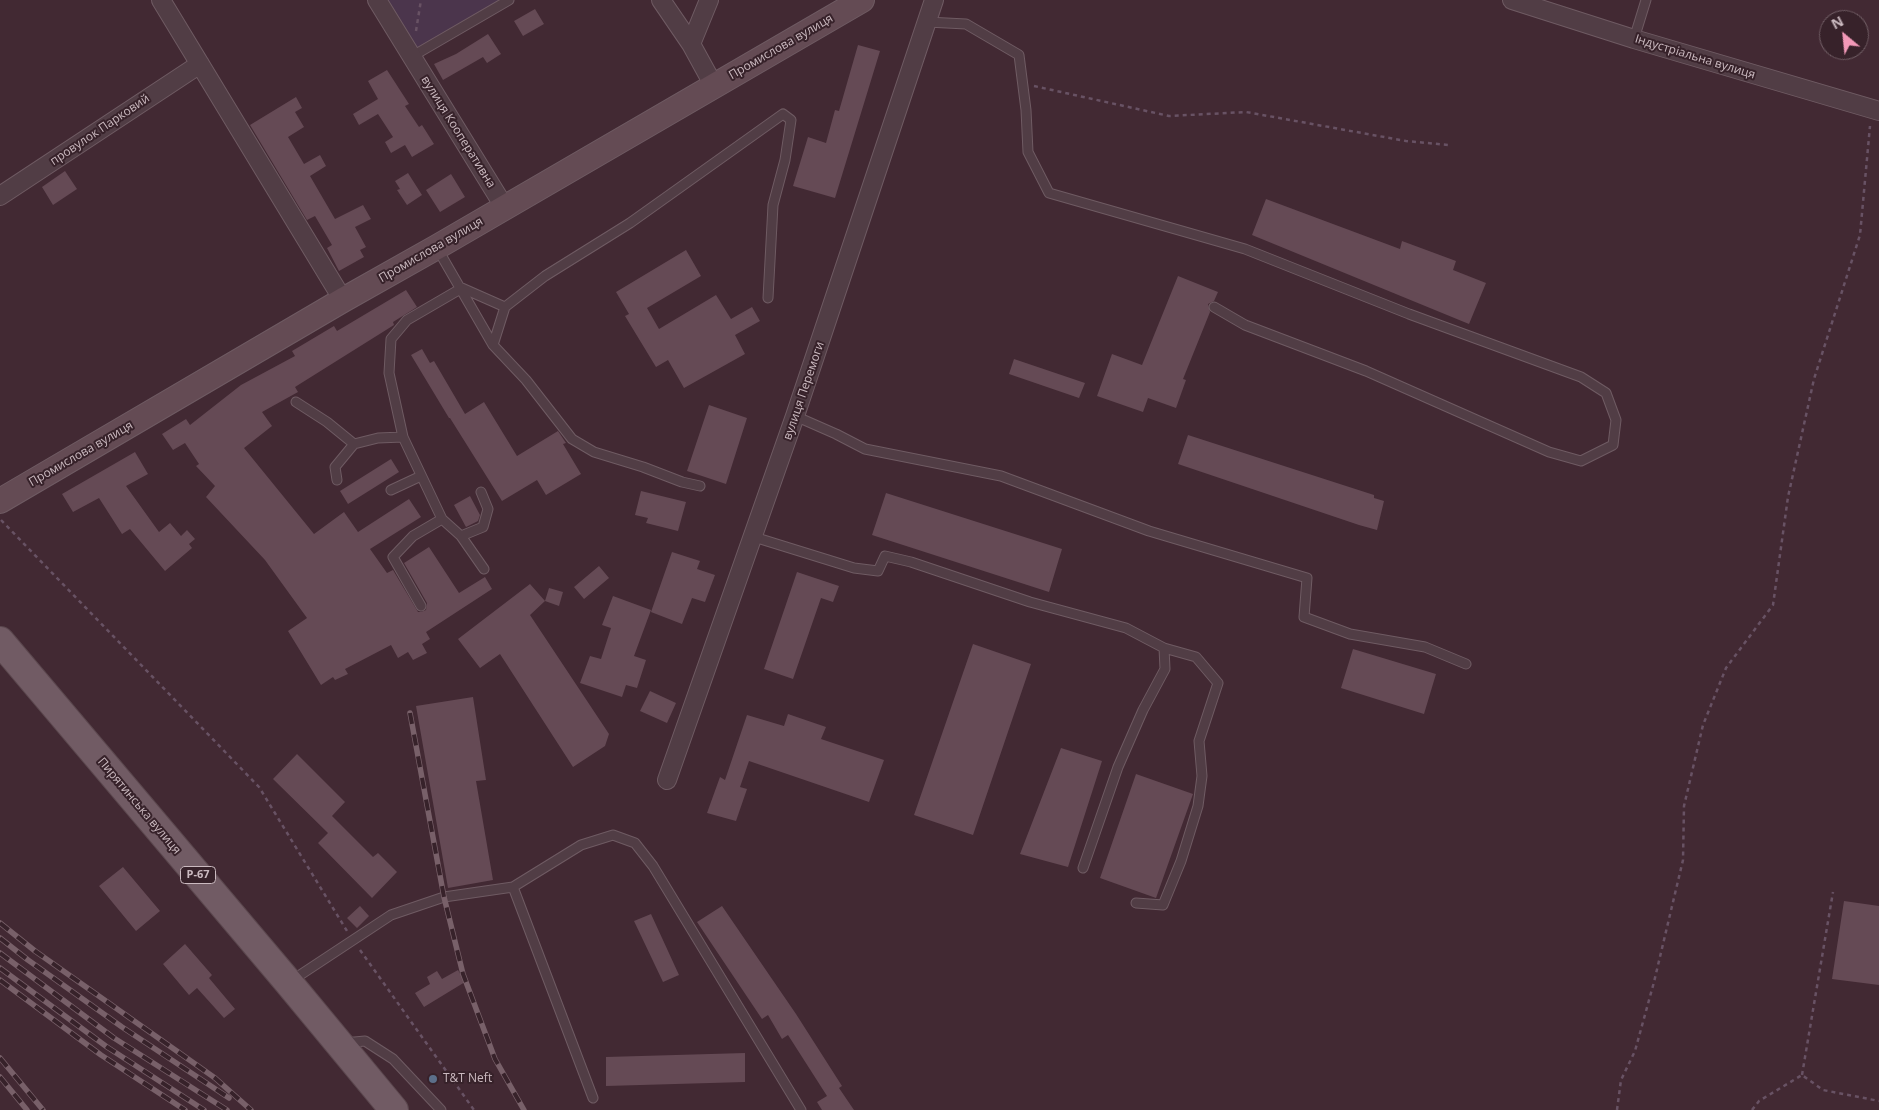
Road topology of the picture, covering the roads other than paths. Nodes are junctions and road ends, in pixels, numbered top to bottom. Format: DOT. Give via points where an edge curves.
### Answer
graph roads {
  1 [pos="161,0"];
  2 [pos="377,0"];
  3 [pos="509,0"];
  4 [pos="661,0"];
  5 [pos="709,0"];
  6 [pos="862,0"];
  7 [pos="934,0"];
  8 [pos="1512,0"];
  9 [pos="1646,0"];
  10 [pos="927,22"];
  11 [pos="1634,39"];
  12 [pos="691,44"];
  13 [pos="411,56"];
  14 [pos="200,64"];
  15 [pos="714,86"];
  16 [pos="1875,110"];
  17 [pos="0,196"];
  18 [pos="505,208"];
  19 [pos="437,247"];
  20 [pos="462,288"];
  21 [pos="768,298"];
  22 [pos="343,300"];
  23 [pos="1214,307"];
  24 [pos="505,308"];
  25 [pos="493,345"];
  26 [pos="296,402"];
  27 [pos="795,416"];
  28 [pos="403,437"];
  29 [pos="354,444"];
  30 [pos="421,476"];
  31 [pos="337,480"];
  32 [pos="700,486"];
  33 [pos="391,490"];
  34 [pos="481,492"];
  35 [pos="0,501"];
  36 [pos="442,519"];
  37 [pos="461,536"];
  38 [pos="754,537"];
  39 [pos="484,569"];
  40 [pos="422,606"];
  41 [pos="0,642"];
  42 [pos="1164,648"];
  43 [pos="1466,664"];
  44 [pos="667,780"];
  45 [pos="1083,868"];
  46 [pos="513,887"];
  47 [pos="1136,903"];
  48 [pos="288,982"];
  49 [pos="338,1043"];
  50 [pos="593,1098"];
  51 [pos="394,1110"];
  52 [pos="441,1110"];
  53 [pos="801,1110"];
  1 -- 14 [label="street"];
  2 -- 13 [label="street, вулиця Кооперативна"];
  3 -- 13 [label="lane"];
  4 -- 12 [label="street"];
  5 -- 12 [label="street"];
  6 -- 15 [label="street, Промислова вулиця"];
  7 -- 10 [label="street, вулиця Перемоги"];
  8 -- 11 [label="street, Індустріальна вулиця"];
  9 -- 11 [label="lane"];
  10 -- 23 [label="lane" via="966,24 1019,55 1028,152 1049,194 1245,249 1581,377 1606,393 1616,420 1613,445 1581,461 1549,452 1366,371 1246,325"];
  10 -- 27 [label="street, вулиця Перемоги"];
  11 -- 16 [label="street, Індустріальна вулиця"];
  12 -- 15 [label="street"];
  13 -- 18 [label="street, вулиця Кооперативна"];
  14 -- 17 [label="street, провулок Парковий"];
  14 -- 22 [label="street"];
  15 -- 18 [label="street, Промислова вулиця"];
  18 -- 19 [label="street, Промислова вулиця"];
  19 -- 20 [label="lane"];
  19 -- 22 [label="street, Промислова вулиця"];
  20 -- 24 [label="lane"];
  20 -- 25 [label="lane"];
  20 -- 28 [label="lane" via="408,320 391,339 389,373"];
  21 -- 24 [label="lane" via="773,205 791,120 783,114 630,223 545,276"];
  22 -- 35 [label="street, Промислова вулиця"];
  24 -- 25 [label="lane"];
  25 -- 32 [label="lane" via="526,380 572,439 594,452"];
  26 -- 29 [label="lane" via="328,422"];
  27 -- 38 [label="street, вулиця Перемоги"];
  27 -- 43 [label="lane" via="865,450 1001,476 1149,531 1307,578 1304,617 1350,634 1425,648"];
  28 -- 29 [label="lane" via="378,438"];
  28 -- 30 [label="lane"];
  29 -- 31 [label="lane" via="335,467"];
  30 -- 33 [label="lane"];
  30 -- 36 [label="lane"];
  34 -- 37 [label="lane" via="488,509 483,527"];
  36 -- 37 [label="lane"];
  36 -- 40 [label="lane" via="413,536 393,557"];
  37 -- 39 [label="lane"];
  38 -- 42 [label="lane" via="854,568 878,571 885,556 911,562 1030,602 1126,628"];
  38 -- 44 [label="street, вулиця Перемоги"];
  41 -- 48 [label="main road, Пирятинська вулиця / Р-67"];
  42 -- 45 [label="lane" via="1165,669 1118,768"];
  42 -- 47 [label="lane" via="1196,657 1218,683 1199,742 1202,776 1198,806 1181,861 1164,905"];
  46 -- 48 [label="lane" via="444,897 391,915"];
  46 -- 50 [label="lane"];
  46 -- 53 [label="lane" via="581,845 613,835 635,843 654,866"];
  48 -- 49 [label="main road, Пирятинська вулиця / Р-67"];
  49 -- 51 [label="main road, Пирятинська вулиця / Р-67"];
  49 -- 52 [label="lane" via="365,1041 393,1059"];
}
